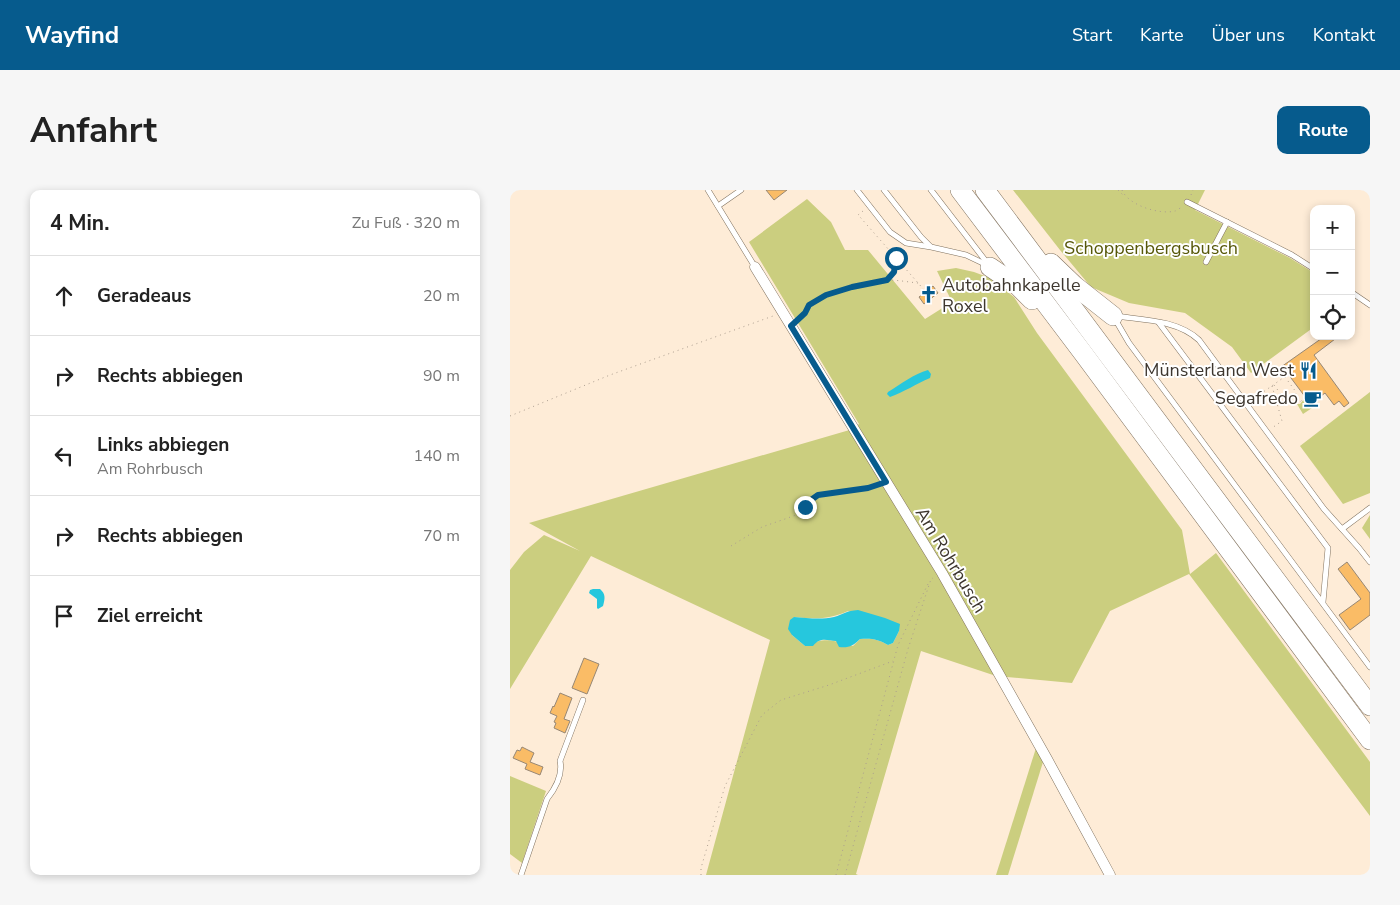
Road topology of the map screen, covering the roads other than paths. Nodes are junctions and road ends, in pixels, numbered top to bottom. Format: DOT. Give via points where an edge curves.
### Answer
graph roads {
  1 [pos="708,190"];
  2 [pos="741,190"];
  3 [pos="857,190"];
  4 [pos="884,190"];
  5 [pos="932,190"];
  6 [pos="960,190"];
  7 [pos="985,190"];
  8 [pos="1188,202"];
  9 [pos="718,206"];
  10 [pos="1004,216"];
  11 [pos="1226,222"];
  12 [pos="931,247"];
  13 [pos="1206,262"];
  14 [pos="990,266"];
  15 [pos="1310,266"];
  16 [pos="754,267"];
  17 [pos="1355,295"];
  18 [pos="1370,305"];
  19 [pos="1112,316"];
  20 [pos="1159,323"];
  21 [pos="1083,353"];
  22 [pos="1370,508"];
  23 [pos="1342,529"];
  24 [pos="1370,562"];
  25 [pos="1323,603"];
  26 [pos="1370,667"];
  27 [pos="583,700"];
  28 [pos="1370,706"];
  29 [pos="1370,740"];
  30 [pos="521,875"];
  31 [pos="1110,875"];
  1 -- 9 [label="lane"];
  2 -- 9 [label="lane"];
  3 -- 12 [label="lane" via="897,238 906,243"];
  4 -- 12 [label="lane"];
  5 -- 14 [label="lane"];
  6 -- 21 [label="highway"];
  7 -- 10 [label="highway"];
  8 -- 11 [label="lane"];
  9 -- 16 [label="lane"];
  10 -- 19 [label="highway" via="1064,276"];
  10 -- 28 [label="highway"];
  11 -- 13 [label="lane"];
  11 -- 15 [label="lane"];
  12 -- 14 [label="lane" via="966,255"];
  14 -- 21 [label="highway" via="1018,286"];
  16 -- 31 [label="street, Am Rohrbusch" via="942,573"];
  17 -- 18 [label="lane"];
  19 -- 20 [label="lane"];
  19 -- 25 [label="lane"];
  20 -- 23 [label="lane" via="1176,326 1194,335 1205,347"];
  20 -- 25 [label="lane" via="1328,548"];
  21 -- 29 [label="highway"];
  22 -- 23 [label="lane"];
  23 -- 24 [label="lane"];
  25 -- 26 [label="lane"];
  27 -- 30 [label="lane" via="560,762 562,768 555,790 547,799"];
}
